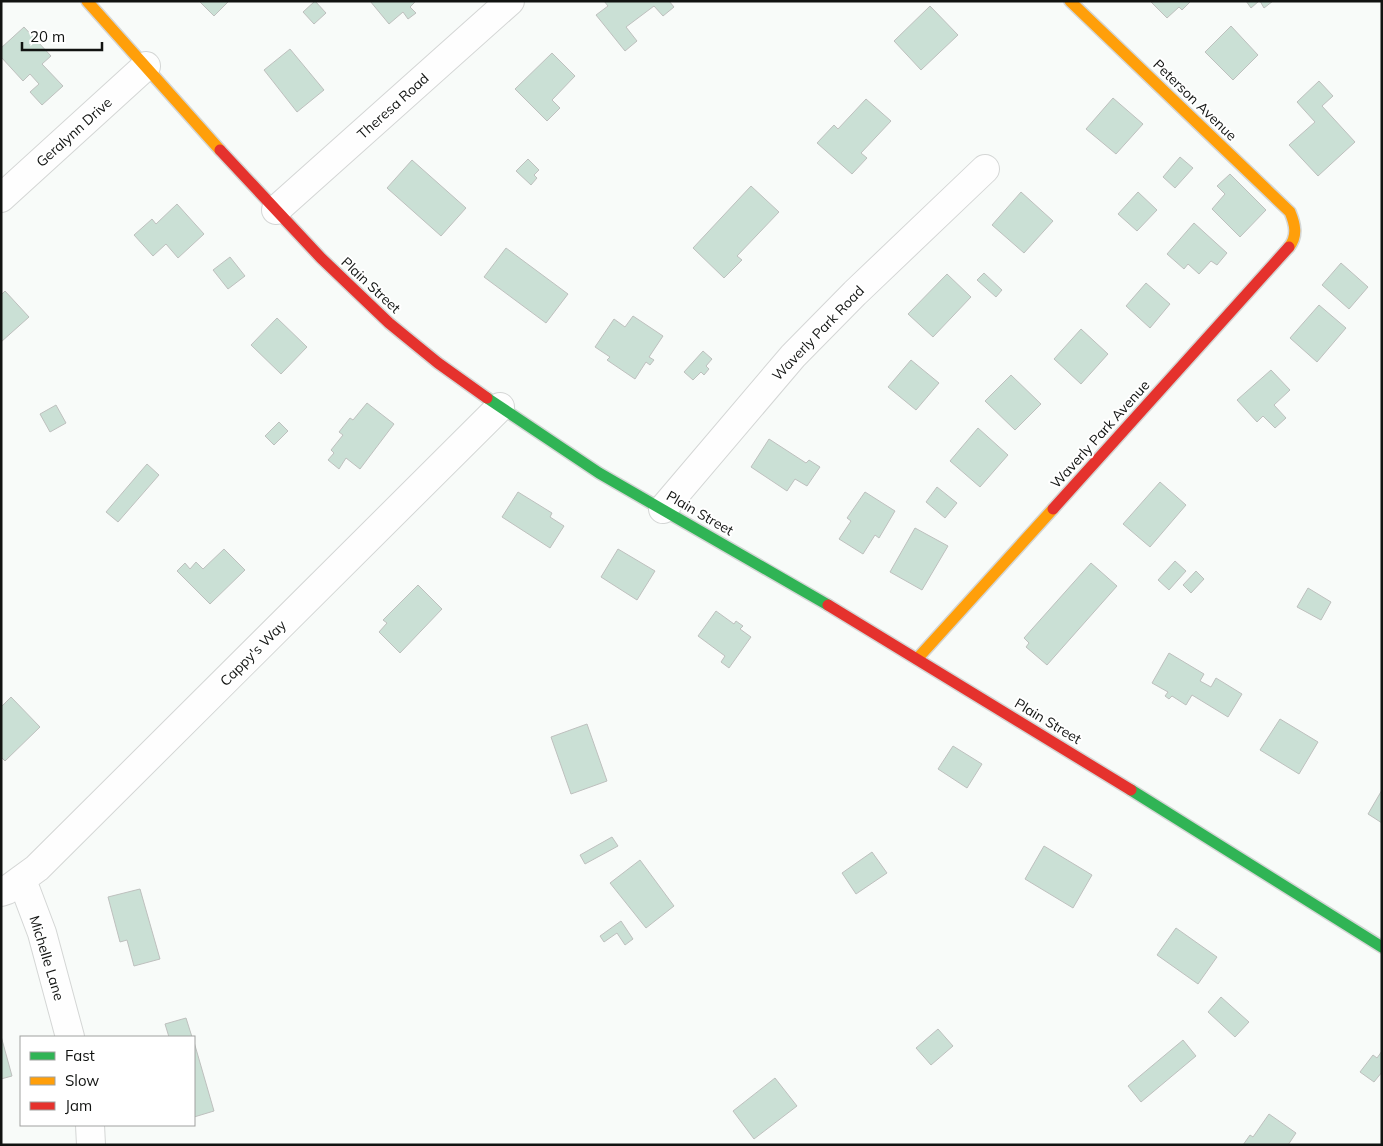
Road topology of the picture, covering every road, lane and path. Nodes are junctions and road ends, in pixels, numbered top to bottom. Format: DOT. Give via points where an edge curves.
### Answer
graph roads {
  1 [pos="87,1"];
  2 [pos="510,1"];
  3 [pos="1070,1"];
  4 [pos="146,66"];
  5 [pos="985,169"];
  6 [pos="1,198"];
  7 [pos="276,210"];
  8 [pos="1295,225"];
  9 [pos="500,407"];
  10 [pos="663,509"];
  11 [pos="917,659"];
  12 [pos="11,886"];
  13 [pos="1382,947"];
  14 [pos="70,1036"];
  15 [pos="90,1126"];
  16 [pos="91,1145"];
  1 -- 4 [label="main road, Plain Street"];
  2 -- 7 [label="street, Theresa Road"];
  3 -- 8 [label="main road, Peterson Avenue" via="1290,212"];
  4 -- 6 [label="street, Geralynn Drive"];
  4 -- 7 [label="main road, Plain Street"];
  5 -- 10 [label="street, Waverly Park Road" via="793,356"];
  7 -- 9 [label="main road, Plain Street" via="389,323"];
  8 -- 11 [label="main road, Waverly Park Avenue" via="1294,241"];
  9 -- 10 [label="main road, Plain Street" via="592,469"];
  9 -- 12 [label="street, Cappy's Way" via="37,868"];
  10 -- 11 [label="main road, Plain Street"];
  11 -- 13 [label="main road, Plain Street"];
  12 -- 14 [label="street, Michelle Lane" via="42,933"];
  15 -- 16 [label="street"];
}
